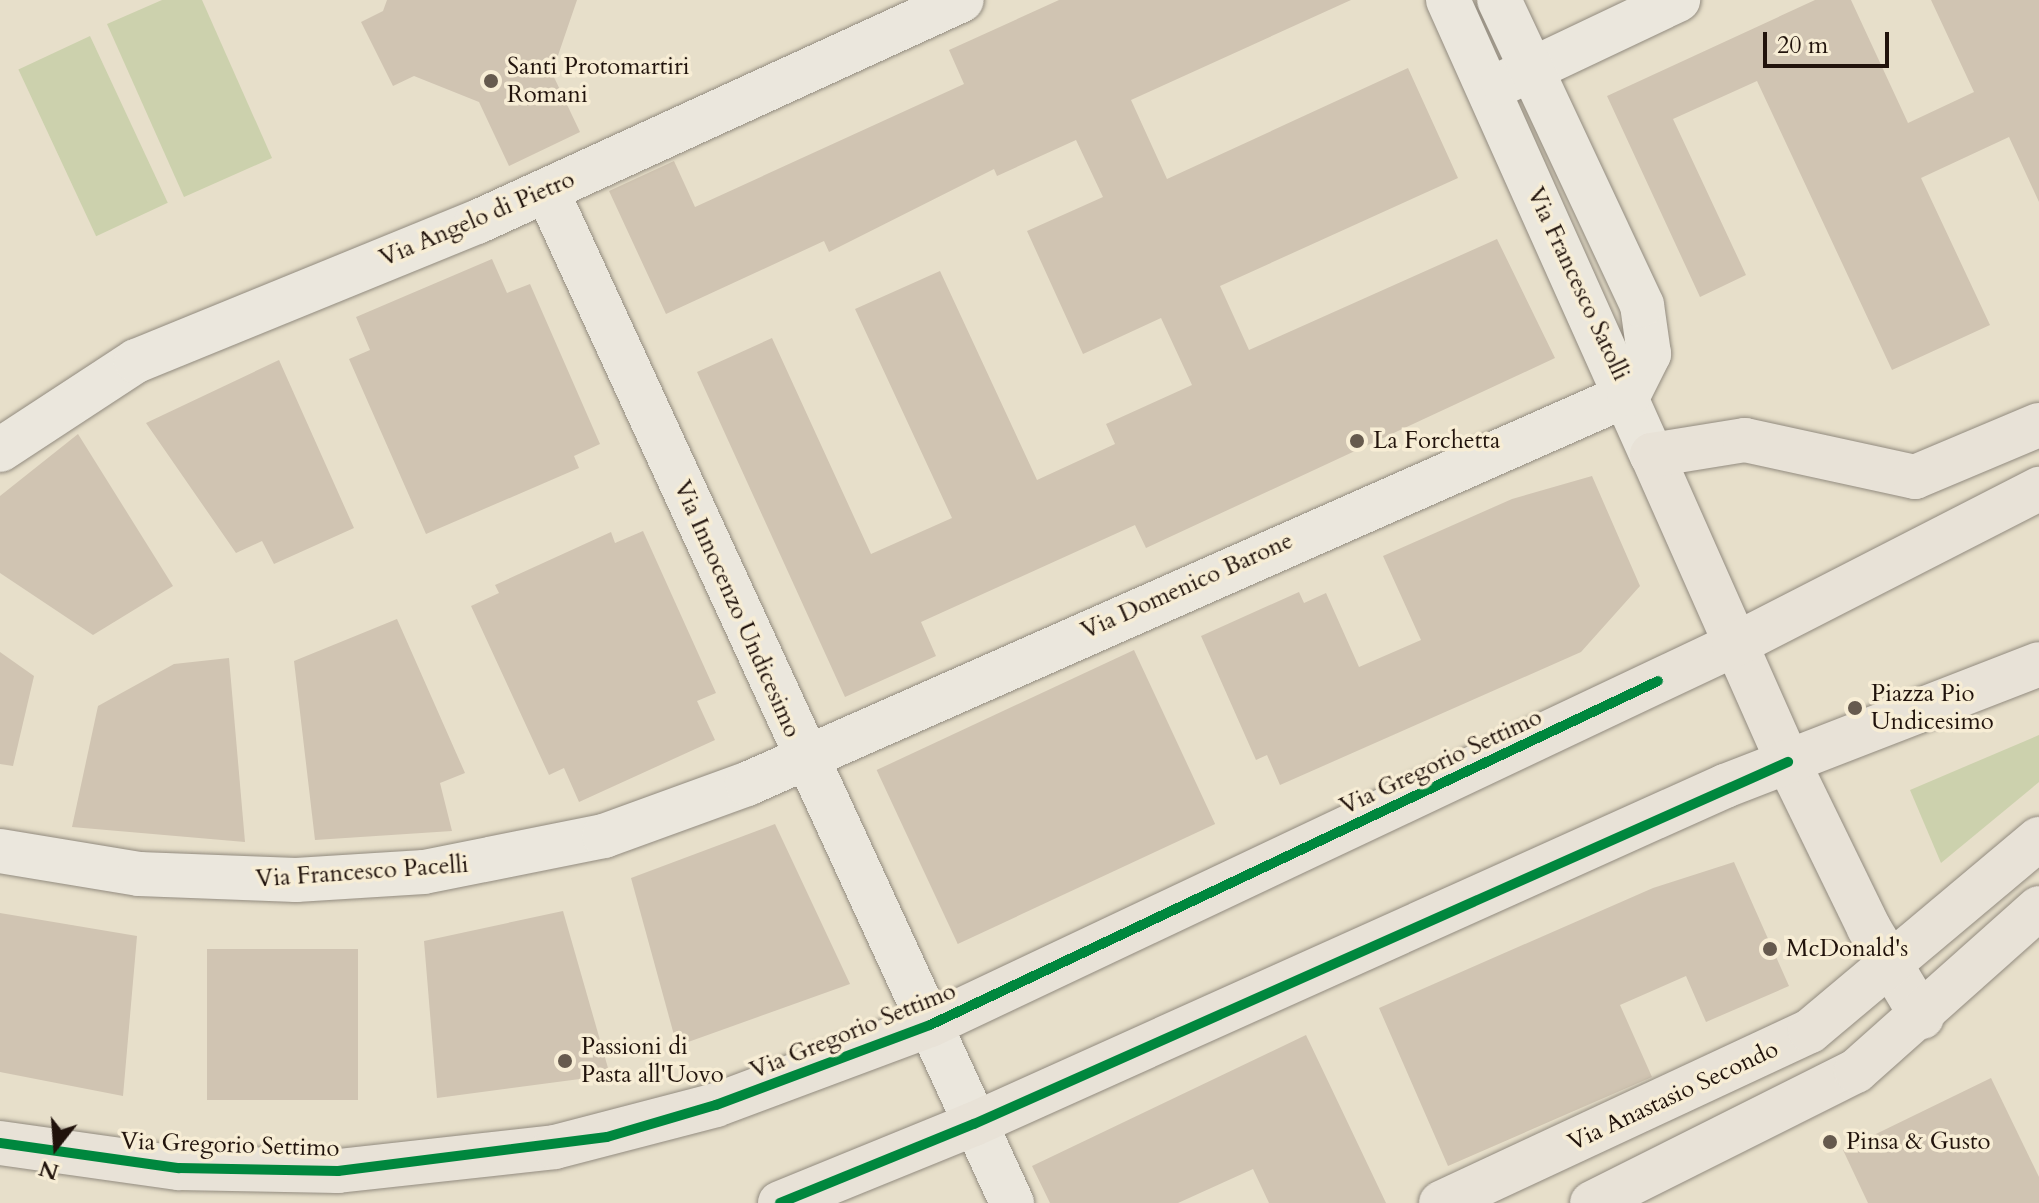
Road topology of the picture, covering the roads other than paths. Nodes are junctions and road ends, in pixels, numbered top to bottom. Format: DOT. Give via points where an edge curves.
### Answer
graph roads {
  1 [pos="962,0"];
  2 [pos="1448,0"];
  3 [pos="1499,0"];
  4 [pos="1678,0"];
  5 [pos="1531,69"];
  6 [pos="1489,90"];
  7 [pos="547,191"];
  8 [pos="1629,394"];
  9 [pos="2039,425"];
  10 [pos="0,450"];
  11 [pos="1652,455"];
  12 [pos="2039,489"];
  13 [pos="1734,645"];
  14 [pos="2039,664"];
  15 [pos="804,757"];
  16 [pos="1788,762"];
  17 [pos="2039,839"];
  18 [pos="0,851"];
  19 [pos="2039,908"];
  20 [pos="1890,965"];
  21 [pos="1922,1017"];
  22 [pos="930,1025"];
  23 [pos="974,1124"];
  24 [pos="0,1143"];
  25 [pos="780,1203"];
  26 [pos="1012,1203"];
  27 [pos="1441,1203"];
  28 [pos="1592,1203"];
  1 -- 7 [label="street, Via Angelo di Pietro"];
  2 -- 6 [label="street, Via Francesco Satolli"];
  3 -- 5 [label="street, Via Francesco Satolli"];
  4 -- 5 [label="street"];
  5 -- 6 [label="street"];
  5 -- 8 [label="street, Via Francesco Satolli" via="1647,319 1647,367"];
  6 -- 8 [label="street, Via Francesco Satolli"];
  7 -- 10 [label="street, Via Angelo di Pietro" via="136,361"];
  7 -- 15 [label="street, Via Innocenzo Undicesimo"];
  8 -- 11 [label="street"];
  8 -- 15 [label="street, Via Domenico Barone"];
  9 -- 11 [label="main road" via="1915,477 1745,440"];
  11 -- 13 [label="main road"];
  12 -- 13 [label="main road"];
  13 -- 16 [label="main road"];
  13 -- 22 [label="main road, Via Gregorio Settimo"];
  14 -- 16 [label="main road"];
  15 -- 18 [label="street, Via Francesco Pacelli" via="604,836 424,872 231,880 101,870"];
  15 -- 22 [label="street, Via Innocenzo Undicesimo"];
  16 -- 20 [label="main road"];
  16 -- 23 [label="main road"];
  17 -- 20 [label="main road"];
  19 -- 21 [label="main road"];
  20 -- 21 [label="main road"];
  20 -- 27 [label="main road, Via Anastasio Secondo" via="1810,1031"];
  21 -- 28 [label="main road" via="1815,1096"];
  22 -- 23 [label="street, Via Innocenzo Undicesimo"];
  22 -- 24 [label="main road, Via Gregorio Settimo" via="716,1105 607,1137 506,1155 338,1171 255,1170"];
  23 -- 25 [label="main road"];
  23 -- 26 [label="street, Via Innocenzo Undicesimo"];
}
